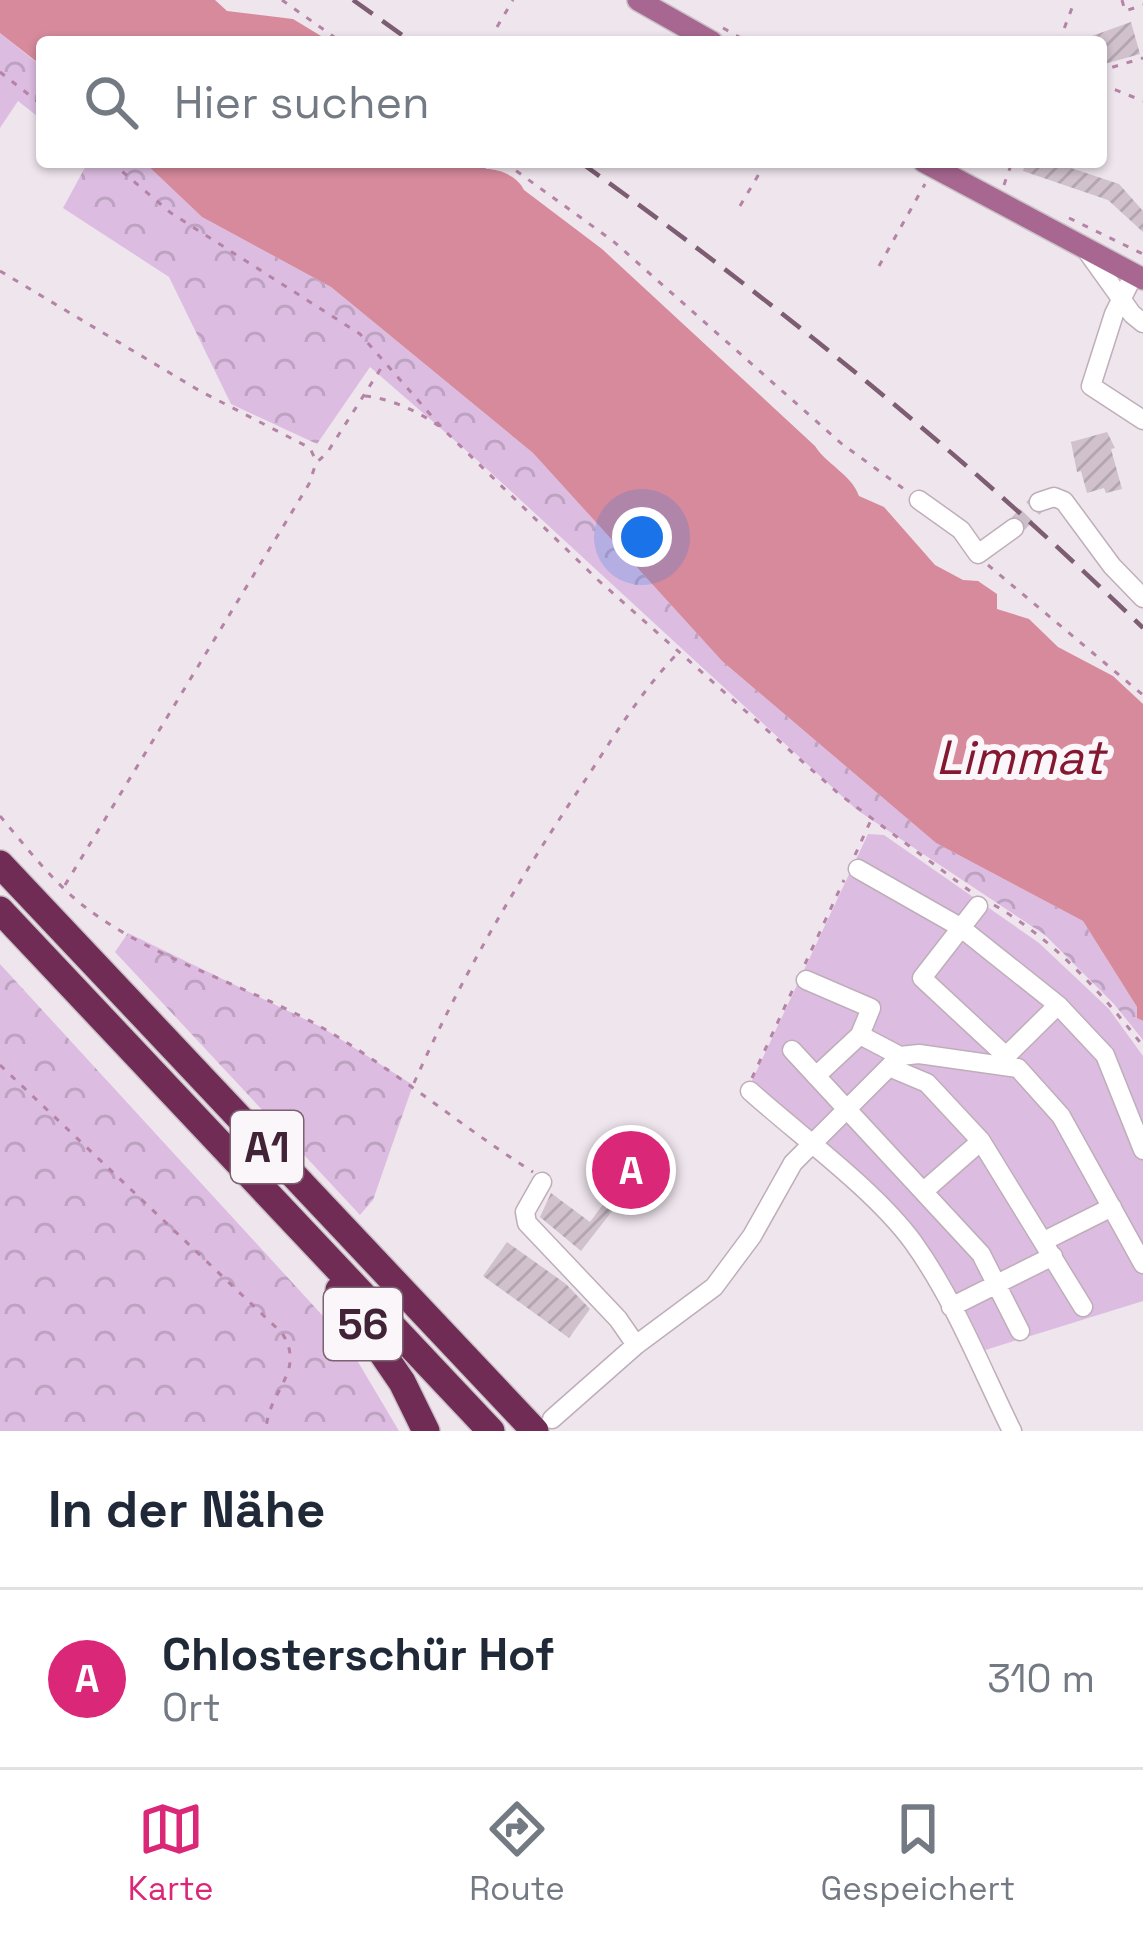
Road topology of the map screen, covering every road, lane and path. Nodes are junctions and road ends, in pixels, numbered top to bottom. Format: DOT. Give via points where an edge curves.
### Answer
graph roads {
  1 [pos="282,0"];
  2 [pos="513,0"];
  3 [pos="638,0"];
  4 [pos="1075,0"];
  5 [pos="1122,0"];
  6 [pos="1143,5"];
  7 [pos="496,27"];
  8 [pos="332,36"];
  9 [pos="701,36"];
  10 [pos="1061,36"];
  11 [pos="1143,58"];
  12 [pos="1107,69"];
  13 [pos="0,72"];
  14 [pos="1107,86"];
  15 [pos="36,101"];
  16 [pos="1143,101"];
  17 [pos="118,168"];
  18 [pos="512,168"];
  19 [pos="762,168"];
  20 [pos="928,168"];
  21 [pos="935,168"];
  22 [pos="1010,168"];
  23 [pos="1003,186"];
  24 [pos="740,206"];
  25 [pos="1084,246"];
  26 [pos="879,266"];
  27 [pos="0,271"];
  28 [pos="1139,276"];
  29 [pos="1121,300"];
  30 [pos="1143,323"];
  31 [pos="386,361"];
  32 [pos="364,396"];
  33 [pos="1143,420"];
  34 [pos="444,430"];
  35 [pos="316,463"];
  36 [pos="919,500"];
  37 [pos="1039,502"];
  38 [pos="1014,528"];
  39 [pos="978,554"];
  40 [pos="1143,598"];
  41 [pos="679,651"];
  42 [pos="1143,695"];
  43 [pos="0,816"];
  44 [pos="871,820"];
  45 [pos="0,864"];
  46 [pos="851,870"];
  47 [pos="64,886"];
  48 [pos="981,901"];
  49 [pos="0,910"];
  50 [pos="960,927"];
  51 [pos="802,975"];
  52 [pos="1058,1005"];
  53 [pos="860,1035"];
  54 [pos="1143,1046"];
  55 [pos="792,1050"];
  56 [pos="894,1061"];
  57 [pos="1002,1061"];
  58 [pos="0,1065"];
  59 [pos="816,1076"];
  60 [pos="413,1085"];
  61 [pos="750,1091"];
  62 [pos="847,1109"];
  63 [pos="981,1141"];
  64 [pos="810,1145"];
  65 [pos="1143,1150"];
  66 [pos="542,1182"];
  67 [pos="926,1190"];
  68 [pos="1112,1207"];
  69 [pos="294,1221"];
  70 [pos="1049,1249"];
  71 [pos="1143,1264"];
  72 [pos="997,1285"];
  73 [pos="951,1307"];
  74 [pos="1083,1307"];
  75 [pos="1021,1331"];
  76 [pos="636,1345"];
  77 [pos="543,1425"];
  78 [pos="266,1431"];
  79 [pos="426,1431"];
  80 [pos="491,1431"];
  81 [pos="1012,1431"];
  1 -- 8 [label="path"];
  2 -- 7 [label="path"];
  3 -- 9 [label="main road"];
  4 -- 10 [label="path"];
  5 -- 6 [label="path" via="1125,10"];
  11 -- 12 [label="path"];
  13 -- 15 [label="path"];
  14 -- 16 [label="path"];
  17 -- 31 [label="path" via="171,213 360,334"];
  18 -- 36 [label="path" via="613,241 842,444"];
  19 -- 24 [label="path"];
  20 -- 26 [label="path"];
  21 -- 25 [label="main road"];
  22 -- 23 [label="path"];
  25 -- 28 [label="main road"];
  25 -- 29 [label="street"];
  27 -- 35 [label="path" via="310,448"];
  28 -- 29 [label="street"];
  29 -- 30 [label="street"];
  29 -- 33 [label="street" via="1091,386"];
  31 -- 32 [label="path"];
  31 -- 34 [label="path"];
  32 -- 34 [label="path" via="417,412"];
  32 -- 35 [label="path"];
  34 -- 41 [label="path"];
  35 -- 47 [label="path"];
  36 -- 39 [label="street" via="961,530"];
  37 -- 40 [label="street" via="1064,501"];
  38 -- 39 [label="street"];
  39 -- 42 [label="path"];
  41 -- 44 [label="path"];
  41 -- 60 [label="path" via="503,906"];
  43 -- 47 [label="path"];
  44 -- 46 [label="path"];
  44 -- 48 [label="path"];
  45 -- 77 [label="highway, A1"];
  46 -- 50 [label="street"];
  46 -- 51 [label="path"];
  47 -- 60 [label="path" via="112,925 323,1028"];
  48 -- 50 [label="street"];
  48 -- 54 [label="path" via="1045,939"];
  49 -- 69 [label="highway, A1"];
  50 -- 52 [label="street"];
  50 -- 57 [label="street" via="922,978"];
  51 -- 53 [label="street" via="871,1008"];
  51 -- 61 [label="path"];
  52 -- 57 [label="street"];
  52 -- 65 [label="street" via="1105,1055"];
  53 -- 56 [label="street"];
  53 -- 59 [label="street"];
  55 -- 59 [label="street"];
  56 -- 57 [label="street" via="919,1054"];
  56 -- 62 [label="street"];
  56 -- 63 [label="street" via="927,1083"];
  57 -- 68 [label="street" via="1033,1080 1061,1116"];
  58 -- 78 [label="path" via="282,1334 292,1360 269,1402"];
  59 -- 62 [label="street"];
  60 -- 66 [label="path"];
  61 -- 64 [label="street"];
  62 -- 64 [label="street"];
  62 -- 67 [label="street"];
  63 -- 67 [label="street"];
  63 -- 70 [label="street"];
  64 -- 73 [label="street" via="897,1223"];
  64 -- 76 [label="street" via="726,1274"];
  66 -- 76 [label="street" via="527,1223"];
  67 -- 72 [label="street"];
  68 -- 70 [label="street"];
  68 -- 71 [label="street"];
  69 -- 79 [label="highway, 56" via="392,1365"];
  69 -- 80 [label="highway, A1"];
  70 -- 72 [label="street"];
  70 -- 74 [label="street"];
  72 -- 73 [label="street"];
  72 -- 75 [label="street"];
  73 -- 81 [label="street"];
  76 -- 77 [label="street"];
}
